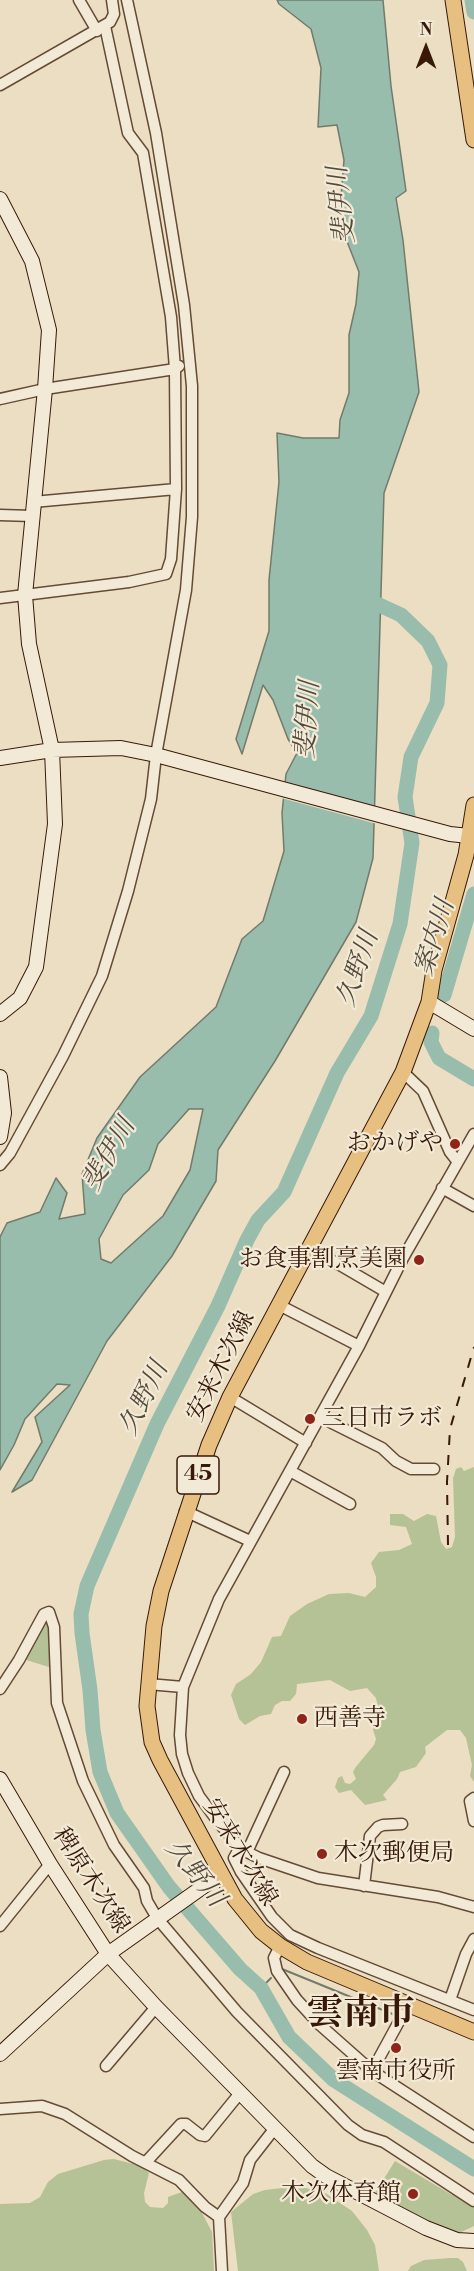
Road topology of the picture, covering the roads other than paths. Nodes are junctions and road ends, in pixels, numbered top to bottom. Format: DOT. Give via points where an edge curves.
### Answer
graph roads {
  1 [pos="79,0"];
  2 [pos="112,0"];
  3 [pos="128,0"];
  4 [pos="453,0"];
  5 [pos="101,28"];
  6 [pos="0,86"];
  7 [pos="474,140"];
  8 [pos="0,199"];
  9 [pos="184,305"];
  10 [pos="175,369"];
  11 [pos="45,389"];
  12 [pos="0,399"];
  13 [pos="176,489"];
  14 [pos="33,502"];
  15 [pos="0,515"];
  16 [pos="32,516"];
  17 [pos="25,595"];
  18 [pos="0,598"];
  19 [pos="52,750"];
  20 [pos="161,757"];
  21 [pos="0,758"];
  22 [pos="474,805"];
  23 [pos="471,836"];
  24 [pos="429,1002"];
  25 [pos="0,1014"];
  26 [pos="474,1029"];
  27 [pos="402,1072"];
  28 [pos="0,1077"];
  29 [pos="474,1134"];
  30 [pos="0,1137"];
  31 [pos="457,1161"];
  32 [pos="0,1165"];
  33 [pos="442,1188"];
  34 [pos="474,1206"];
  35 [pos="309,1247"];
  36 [pos="386,1292"];
  37 [pos="279,1305"];
  38 [pos="359,1346"];
  39 [pos="230,1397"];
  40 [pos="320,1417"];
  41 [pos="306,1443"];
  42 [pos="434,1469"];
  43 [pos="290,1471"];
  44 [pos="350,1504"];
  45 [pos="185,1511"];
  46 [pos="250,1541"];
  47 [pos="148,1684"];
  48 [pos="183,1687"];
  49 [pos="0,1689"];
  50 [pos="284,1772"];
  51 [pos="0,1779"];
  52 [pos="474,1798"];
  53 [pos="474,1821"];
  54 [pos="402,1824"];
  55 [pos="243,1849"];
  56 [pos="50,1864"];
  57 [pos="221,1874"];
  58 [pos="364,1886"];
  59 [pos="474,1907"];
  60 [pos="4,1911"];
  61 [pos="159,1917"];
  62 [pos="0,1926"];
  63 [pos="474,1939"];
  64 [pos="280,1946"];
  65 [pos="108,1954"];
  66 [pos="450,2000"];
  67 [pos="408,2005"];
  68 [pos="156,2007"];
  69 [pos="474,2010"];
  70 [pos="474,2032"];
  71 [pos="0,2054"];
  72 [pos="106,2066"];
  73 [pos="372,2071"];
  74 [pos="240,2093"];
  75 [pos="0,2109"];
  76 [pos="275,2128"];
  77 [pos="474,2137"];
  78 [pos="146,2162"];
  79 [pos="474,2201"];
  80 [pos="219,2217"];
  81 [pos="474,2241"];
  82 [pos="222,2271"];
  1 -- 5 [label="street"];
  2 -- 5 [label="street" via="113,18"];
  3 -- 9 [label="street" via="156,133"];
  4 -- 7 [label="main road"];
  5 -- 6 [label="street"];
  5 -- 10 [label="street" via="128,133 143,153 171,317"];
  8 -- 11 [label="street" via="32,261 46,315 49,346"];
  9 -- 10 [label="street" via="180,364"];
  9 -- 20 [label="street" via="192,386 192,517 186,590"];
  10 -- 11 [label="street"];
  10 -- 13 [label="street"];
  11 -- 12 [label="street"];
  11 -- 14 [label="street"];
  13 -- 14 [label="street"];
  13 -- 17 [label="street" via="171,559 166,574"];
  14 -- 16 [label="street"];
  15 -- 16 [label="street"];
  16 -- 17 [label="street"];
  17 -- 18 [label="street"];
  17 -- 19 [label="street" via="29,644"];
  19 -- 20 [label="street" via="121,748"];
  19 -- 21 [label="street"];
  19 -- 25 [label="street" via="55,824 36,968 20,998"];
  20 -- 23 [label="street" via="450,834"];
  20 -- 32 [label="street" via="102,976 63,1056"];
  22 -- 23 [label="main road, 安来木次線 / 45"];
  23 -- 24 [label="main road, 安来木次線 / 45" via="434,970"];
  24 -- 26 [label="street"];
  24 -- 27 [label="main road, 安来木次線 / 45"];
  27 -- 31 [label="street" via="423,1091"];
  27 -- 35 [label="main road, 安来木次線 / 45"];
  28 -- 30 [label="street" via="4,1113"];
  29 -- 31 [label="street"];
  31 -- 33 [label="street"];
  33 -- 34 [label="street"];
  33 -- 36 [label="street"];
  35 -- 36 [label="street"];
  35 -- 37 [label="main road, 安来木次線 / 45"];
  36 -- 38 [label="street"];
  37 -- 38 [label="street"];
  37 -- 39 [label="main road, 安来木次線 / 45"];
  38 -- 40 [label="street"];
  39 -- 41 [label="street"];
  39 -- 45 [label="main road, 安来木次線 / 45"];
  40 -- 41 [label="street"];
  40 -- 42 [label="street" via="382,1448 411,1469"];
  41 -- 43 [label="street"];
  43 -- 44 [label="street"];
  43 -- 46 [label="street"];
  45 -- 46 [label="street"];
  45 -- 47 [label="main road, 安来木次線 / 45" via="161,1591"];
  46 -- 48 [label="street" via="219,1599"];
  47 -- 48 [label="street"];
  47 -- 57 [label="main road, 安来木次線 / 45" via="152,1742"];
  48 -- 55 [label="street" via="180,1734 188,1773 199,1796"];
  49 -- 61 [label="street" via="44,1614 51,1613 57,1703 83,1782 114,1845"];
  50 -- 55 [label="street"];
  51 -- 56 [label="street, 稗原木次線"];
  52 -- 53 [label="street" via="470,1801"];
  54 -- 58 [label="street" via="378,1827 370,1836"];
  55 -- 58 [label="street" via="318,1878"];
  55 -- 66 [label="street" via="234,1858 240,1872 290,1935"];
  56 -- 60 [label="street"];
  56 -- 65 [label="street, 稗原木次線"];
  57 -- 61 [label="street, 稗原木次線"];
  57 -- 64 [label="main road, 安来木次線 / 45" via="251,1920"];
  58 -- 59 [label="street" via="438,1897"];
  60 -- 62 [label="street"];
  61 -- 65 [label="street, 稗原木次線"];
  61 -- 79 [label="street" via="237,2012 348,2125 362,2135 384,2142"];
  63 -- 66 [label="street"];
  64 -- 67 [label="main road, 安来木次線 / 45" via="307,1962"];
  64 -- 73 [label="street" via="274,1959 277,1971 297,2000"];
  65 -- 68 [label="street"];
  65 -- 71 [label="street"];
  66 -- 69 [label="street"];
  67 -- 70 [label="main road, 安来木次線 / 45"];
  67 -- 73 [label="street"];
  68 -- 72 [label="street"];
  68 -- 74 [label="street"];
  73 -- 77 [label="street"];
  74 -- 76 [label="street"];
  74 -- 78 [label="street" via="205,2136 181,2124"];
  75 -- 78 [label="street" via="42,2106 55,2110"];
  76 -- 80 [label="street" via="250,2160 243,2183"];
  76 -- 81 [label="street" via="326,2176 426,2228 457,2240"];
  78 -- 80 [label="street" via="179,2180"];
  80 -- 82 [label="street"];
}
